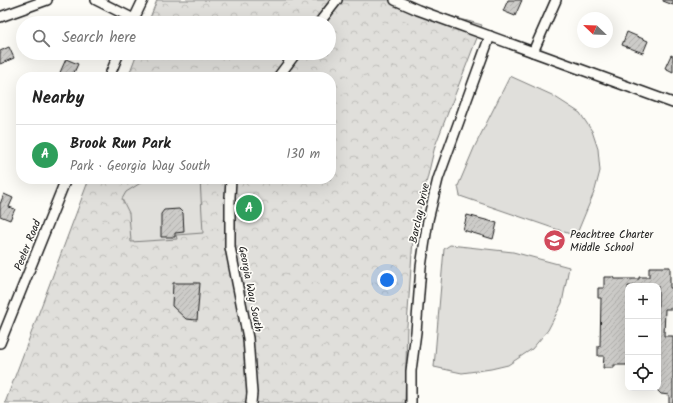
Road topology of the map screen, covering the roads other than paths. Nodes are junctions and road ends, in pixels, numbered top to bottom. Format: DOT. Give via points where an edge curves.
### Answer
graph roads {
  1 [pos="47,0"];
  2 [pos="96,0"];
  3 [pos="143,0"];
  4 [pos="337,0"];
  5 [pos="395,0"];
  6 [pos="556,0"];
  7 [pos="124,16"];
  8 [pos="135,16"];
  9 [pos="324,16"];
  10 [pos="0,17"];
  11 [pos="490,36"];
  12 [pos="533,52"];
  13 [pos="116,60"];
  14 [pos="291,60"];
  15 [pos="111,72"];
  16 [pos="282,72"];
  17 [pos="673,103"];
  18 [pos="64,184"];
  19 [pos="231,184"];
  20 [pos="0,317"];
  21 [pos="9,321"];
  22 [pos="0,343"];
  23 [pos="251,403"];
  24 [pos="411,403"];
  1 -- 10 [label="street"];
  2 -- 7 [label="street"];
  3 -- 8 [label="street"];
  4 -- 9 [label="street"];
  5 -- 11 [label="street"];
  6 -- 12 [label="street"];
  11 -- 12 [label="street"];
  11 -- 24 [label="street, Barclay Drive" via="438,179 428,220 411,371"];
  12 -- 17 [label="street"];
  13 -- 15 [label="street"];
  14 -- 16 [label="street"];
  18 -- 21 [label="street, Peeler Road"];
  19 -- 23 [label="street, Georgia Way South" via="230,247 248,338"];
  20 -- 21 [label="street"];
  21 -- 22 [label="street, Peeler Road"];
}
